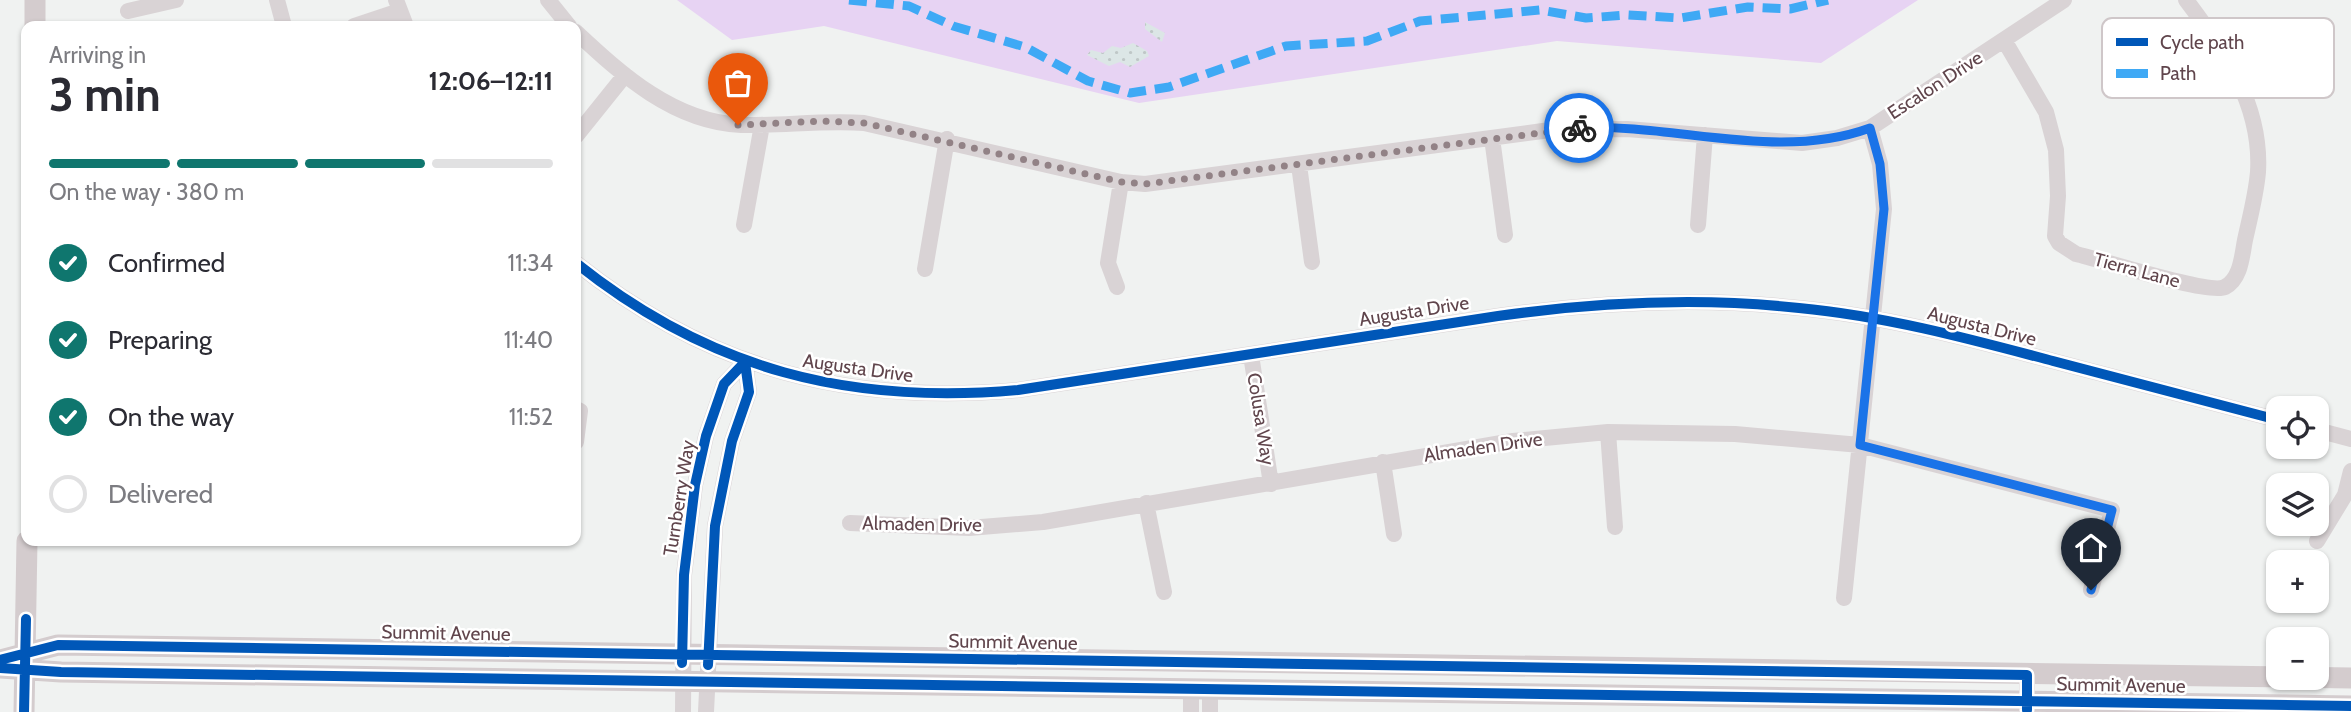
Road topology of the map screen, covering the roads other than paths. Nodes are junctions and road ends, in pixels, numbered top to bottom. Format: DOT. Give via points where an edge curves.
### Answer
graph roads {
  1 [pos="35,0"];
  2 [pos="176,0"];
  3 [pos="276,0"];
  4 [pos="548,0"];
  5 [pos="2064,0"];
  6 [pos="2186,0"];
  7 [pos="128,11"];
  8 [pos="401,13"];
  9 [pos="2200,18"];
  10 [pos="35,21"];
  11 [pos="282,21"];
  12 [pos="372,21"];
  13 [pos="565,21"];
  14 [pos="581,36"];
  15 [pos="2004,40"];
  16 [pos="625,75"];
  17 [pos="2246,98"];
  18 [pos="762,125"];
  19 [pos="1870,128"];
  20 [pos="581,130"];
  21 [pos="1704,135"];
  22 [pos="1492,138"];
  23 [pos="947,139"];
  24 [pos="1299,165"];
  25 [pos="1121,182"];
  26 [pos="744,225"];
  27 [pos="1698,225"];
  28 [pos="1505,235"];
  29 [pos="1312,262"];
  30 [pos="581,267"];
  31 [pos="925,269"];
  32 [pos="1117,287"];
  33 [pos="1873,318"];
  34 [pos="1251,355"];
  35 [pos="746,362"];
  36 [pos="2266,417"];
  37 [pos="1608,432"];
  38 [pos="2329,433"];
  39 [pos="2351,439"];
  40 [pos="1860,445"];
  41 [pos="1383,462"];
  42 [pos="2351,471"];
  43 [pos="1271,484"];
  44 [pos="1146,503"];
  45 [pos="850,523"];
  46 [pos="1615,527"];
  47 [pos="1394,534"];
  48 [pos="2317,541"];
  49 [pos="27,546"];
  50 [pos="2091,590"];
  51 [pos="1164,592"];
  52 [pos="1844,598"];
  53 [pos="0,660"];
  54 [pos="25,661"];
  55 [pos="682,667"];
  56 [pos="708,667"];
  57 [pos="0,668"];
  58 [pos="2027,675"];
  59 [pos="2351,678"];
  60 [pos="1200,689"];
  61 [pos="2027,706"];
  62 [pos="2351,706"];
  63 [pos="24,712"];
  64 [pos="683,712"];
  65 [pos="706,712"];
  66 [pos="1191,712"];
  67 [pos="1210,712"];
  1 -- 10 [label="main road"];
  2 -- 7 [label="street"];
  3 -- 11 [label="street"];
  4 -- 13 [label="street"];
  5 -- 15 [label="street, Escalon Drive"];
  6 -- 9 [label="street, Tierra Lane"];
  8 -- 12 [label="street"];
  14 -- 16 [label="street, Escalon Drive"];
  15 -- 17 [label="street, Tierra Lane" via="2046,112 2056,150 2055,236 2059,243 2076,254 2210,290 2226,287 2238,271 2253,206 2258,170 2254,123"];
  15 -- 19 [label="street, Escalon Drive"];
  16 -- 18 [label="street, Escalon Drive" via="692,115"];
  16 -- 20 [label="street"];
  18 -- 23 [label="street, Escalon Drive" via="864,123"];
  18 -- 26 [label="street"];
  19 -- 21 [label="street, Escalon Drive" via="1802,143"];
  19 -- 33 [label="street" via="1880,164 1884,209"];
  21 -- 22 [label="street, Escalon Drive" via="1584,128"];
  21 -- 27 [label="street"];
  22 -- 24 [label="street, Escalon Drive"];
  22 -- 28 [label="street"];
  23 -- 25 [label="street, Escalon Drive"];
  23 -- 31 [label="street"];
  24 -- 25 [label="street, Escalon Drive" via="1182,181"];
  24 -- 29 [label="street"];
  25 -- 32 [label="street" via="1108,263"];
  30 -- 35 [label="street, Augusta Drive" via="643,312"];
  33 -- 34 [label="street, Augusta Drive" via="1751,304 1638,302 1512,314"];
  33 -- 36 [label="street, Augusta Drive"];
  33 -- 40 [label="street"];
  34 -- 35 [label="street, Augusta Drive" via="961,395 845,387"];
  34 -- 43 [label="street, Colusa Way"];
  35 -- 55 [label="street, Turnberry Way" via="724,384 698,472 689,523"];
  35 -- 56 [label="street, Turnberry Way" via="749,392 729,453 715,526"];
  37 -- 40 [label="street, Almaden Drive" via="1735,433"];
  37 -- 41 [label="street, Almaden Drive" via="1513,441"];
  37 -- 46 [label="street"];
  38 -- 39 [label="street"];
  40 -- 50 [label="street, Almaden Drive" via="2112,510"];
  40 -- 52 [label="street"];
  41 -- 43 [label="street, Almaden Drive"];
  41 -- 47 [label="street"];
  42 -- 48 [label="street" via="2345,495"];
  43 -- 44 [label="street, Almaden Drive"];
  44 -- 45 [label="street, Almaden Drive" via="1043,522 969,528"];
  44 -- 51 [label="street"];
  49 -- 54 [label="main road"];
  53 -- 54 [label="main road, Summit Avenue"];
  54 -- 55 [label="main road, Summit Avenue" via="58,645"];
  54 -- 57 [label="main road, Summit Avenue"];
  54 -- 63 [label="main road"];
  55 -- 56 [label="main road, Summit Avenue"];
  55 -- 64 [label="street, Turnberry Way"];
  56 -- 58 [label="main road, Summit Avenue"];
  56 -- 60 [label="main road, Summit Avenue"];
  56 -- 65 [label="street, Turnberry Way"];
  58 -- 59 [label="main road, Summit Avenue"];
  58 -- 61 [label="street"];
  60 -- 61 [label="main road, Summit Avenue"];
  60 -- 66 [label="street"];
  60 -- 67 [label="street"];
  61 -- 62 [label="main road, Summit Avenue"];
}
